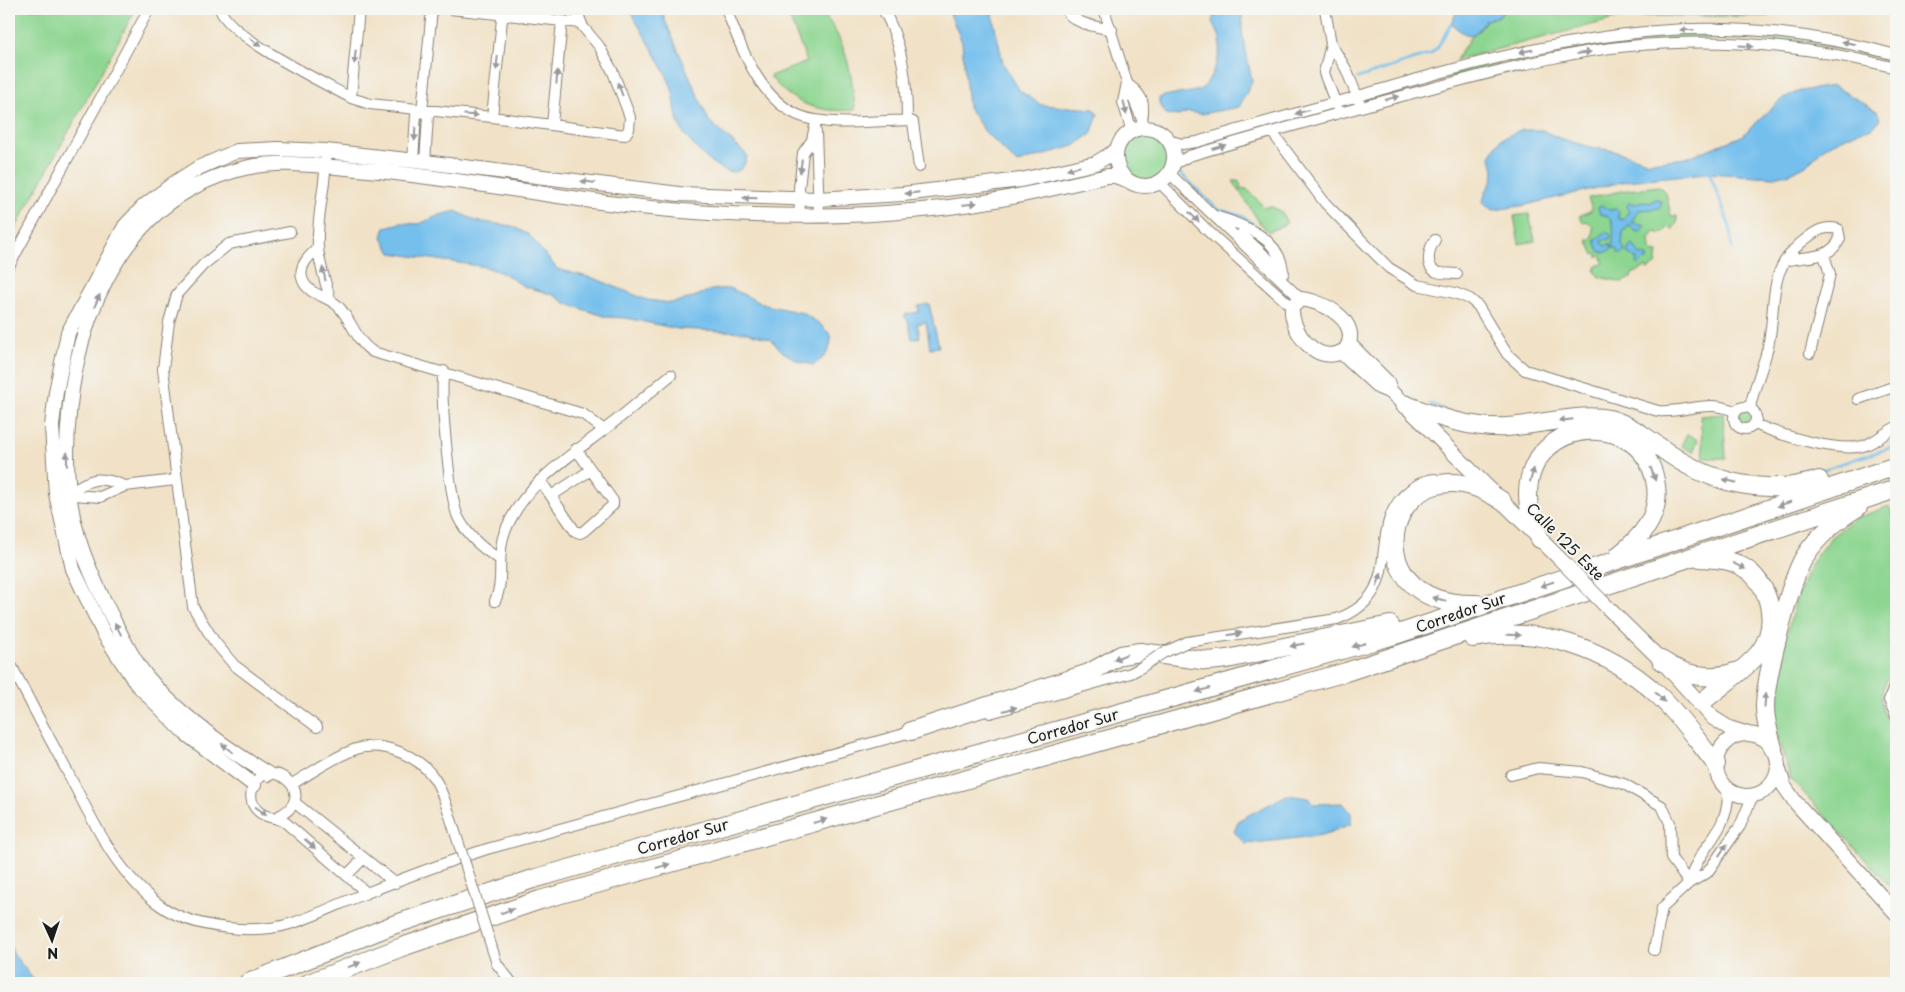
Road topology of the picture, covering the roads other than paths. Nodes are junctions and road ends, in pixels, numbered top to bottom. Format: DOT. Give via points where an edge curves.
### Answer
graph roads {
  1 [pos="149,9"];
  2 [pos="220,9"];
  3 [pos="359,9"];
  4 [pos="432,9"];
  5 [pos="450,9"];
  6 [pos="576,9"];
  7 [pos="726,9"];
  8 [pos="883,9"];
  9 [pos="1065,9"];
  10 [pos="1104,9"];
  11 [pos="1325,9"];
  12 [pos="502,11"];
  13 [pos="562,21"];
  14 [pos="581,23"];
  15 [pos="1112,30"];
  16 [pos="1331,44"];
  17 [pos="1896,55"];
  18 [pos="1896,68"];
  19 [pos="1127,84"];
  20 [pos="1358,96"];
  21 [pos="351,98"];
  22 [pos="1334,103"];
  23 [pos="1361,106"];
  24 [pos="422,111"];
  25 [pos="1340,112"];
  26 [pos="492,117"];
  27 [pos="907,120"];
  28 [pos="816,121"];
  29 [pos="552,125"];
  30 [pos="1140,127"];
  31 [pos="1272,132"];
  32 [pos="1168,140"];
  33 [pos="1117,150"];
  34 [pos="326,151"];
  35 [pos="419,162"];
  36 [pos="327,166"];
  37 [pos="919,167"];
  38 [pos="1167,173"];
  39 [pos="1128,181"];
  40 [pos="817,199"];
  41 [pos="799,200"];
  42 [pos="800,215"];
  43 [pos="818,215"];
  44 [pos="1217,216"];
  45 [pos="1239,231"];
  46 [pos="290,232"];
  47 [pos="1435,240"];
  48 [pos="1225,247"];
  49 [pos="318,248"];
  50 [pos="1824,255"];
  51 [pos="1785,261"];
  52 [pos="9,266"];
  53 [pos="1457,274"];
  54 [pos="1285,283"];
  55 [pos="330,299"];
  56 [pos="1297,303"];
  57 [pos="1345,348"];
  58 [pos="1810,353"];
  59 [pos="444,371"];
  60 [pos="671,375"];
  61 [pos="1896,386"];
  62 [pos="1858,399"];
  63 [pos="1404,404"];
  64 [pos="1750,408"];
  65 [pos="1736,412"];
  66 [pos="1755,424"];
  67 [pos="1896,427"];
  68 [pos="604,430"];
  69 [pos="576,449"];
  70 [pos="1896,457"];
  71 [pos="1896,466"];
  72 [pos="591,470"];
  73 [pos="176,480"];
  74 [pos="540,480"];
  75 [pos="1457,483"];
  76 [pos="125,486"];
  77 [pos="1896,489"];
  78 [pos="62,494"];
  79 [pos="1878,495"];
  80 [pos="551,496"];
  81 [pos="1502,501"];
  82 [pos="1540,539"];
  83 [pos="1692,557"];
  84 [pos="498,558"];
  85 [pos="1608,563"];
  86 [pos="495,601"];
  87 [pos="1488,604"];
  88 [pos="1464,611"];
  89 [pos="1414,650"];
  90 [pos="1661,660"];
  91 [pos="9,661"];
  92 [pos="1738,671"];
  93 [pos="1896,682"];
  94 [pos="1701,703"];
  95 [pos="1896,716"];
  96 [pos="1713,718"];
  97 [pos="317,727"];
  98 [pos="911,732"];
  99 [pos="1748,734"];
  100 [pos="1773,748"];
  101 [pos="1717,759"];
  102 [pos="1778,766"];
  103 [pos="268,774"];
  104 [pos="1512,775"];
  105 [pos="292,784"];
  106 [pos="254,785"];
  107 [pos="1728,789"];
  108 [pos="1758,793"];
  109 [pos="294,802"];
  110 [pos="1804,811"];
  111 [pos="277,817"];
  112 [pos="364,858"];
  113 [pos="347,876"];
  114 [pos="395,883"];
  115 [pos="1689,883"];
  116 [pos="367,893"];
  117 [pos="1896,914"];
  118 [pos="1654,950"];
  119 [pos="312,982"];
  120 [pos="248,983"];
  121 [pos="512,983"];
  1 -- 52 [label="street"];
  2 -- 21 [label="street, one-way" via="229,21 283,62"];
  3 -- 21 [label="street, one-way"];
  4 -- 24 [label="street"];
  5 -- 12 [label="street"];
  6 -- 14 [label="street"];
  7 -- 28 [label="street" via="760,83 771,97 801,117"];
  8 -- 27 [label="street" via="897,39 904,67"];
  9 -- 15 [label="street" via="1070,17 1084,24"];
  10 -- 15 [label="street"];
  11 -- 16 [label="street"];
  12 -- 13 [label="street"];
  12 -- 26 [label="street, one-way"];
  13 -- 14 [label="street"];
  29 -- 13 [label="street, one-way"];
  29 -- 14 [label="street, one-way" via="625,135 629,129 630,117 613,72"];
  15 -- 19 [label="street"];
  16 -- 20 [label="street"];
  16 -- 22 [label="street" via="1324,73"];
  17 -- 20 [label="street, one-way" via="1865,46 1803,36 1728,30 1658,30 1580,40 1484,60"];
  23 -- 18 [label="street, one-way" via="1552,57 1630,46 1715,44 1811,50"];
  19 -- 30 [label="street" via="1123,102"];
  19 -- 30 [label="street" via="1140,93 1144,107"];
  20 -- 22 [label="street"];
  20 -- 23 [label="street"];
  21 -- 24 [label="street"];
  22 -- 25 [label="street"];
  22 -- 32 [label="street, one-way" via="1197,142 1182,144"];
  23 -- 25 [label="street"];
  24 -- 26 [label="street, one-way"];
  24 -- 35 [label="street" via="428,116"];
  25 -- 31 [label="street"];
  26 -- 29 [label="street"];
  27 -- 28 [label="street"];
  27 -- 37 [label="street" via="913,122 915,129"];
  28 -- 40 [label="street"];
  28 -- 41 [label="street, one-way" via="812,140 803,153"];
  30 -- 32 [label="street" via="1162,134"];
  30 -- 33 [label="street" via="1125,136"];
  38 -- 31 [label="street, one-way" via="1189,156"];
  31 -- 65 [label="street" via="1325,203 1389,268 1417,285 1470,299 1478,306 1507,354 1525,370 1658,412 1708,404"];
  32 -- 38 [label="street" via="1172,148"];
  33 -- 39 [label="street" via="1118,168"];
  33 -- 40 [label="street, one-way" via="1096,163 1021,180 903,194"];
  34 -- 35 [label="street"];
  34 -- 36 [label="street"];
  34 -- 78 [label="street" via="237,151 198,168 173,184 144,206 125,226 68,333 52,426"];
  41 -- 35 [label="street, one-way" via="679,194"];
  36 -- 42 [label="street" via="620,205"];
  36 -- 49 [label="street" via="320,205"];
  78 -- 36 [label="street, one-way" via="67,420 82,335 114,264 134,235 180,194 207,181 246,168 277,164"];
  38 -- 39 [label="street" via="1142,186"];
  38 -- 44 [label="street"];
  38 -- 48 [label="street, one-way"];
  43 -- 39 [label="street, one-way" via="969,205 1107,176"];
  40 -- 41 [label="street"];
  40 -- 43 [label="street"];
  41 -- 42 [label="street"];
  42 -- 43 [label="street"];
  44 -- 45 [label="street"];
  44 -- 45 [label="street"];
  45 -- 48 [label="street"];
  45 -- 54 [label="street"];
  45 -- 54 [label="street" via="1276,252 1282,262"];
  46 -- 73 [label="street" via="229,244 203,265 177,294 169,322 163,368"];
  47 -- 53 [label="street" via="1430,266 1437,272"];
  48 -- 56 [label="street" via="1258,276"];
  55 -- 49 [label="street, one-way"];
  49 -- 55 [label="street" via="305,260 303,280 307,288"];
  50 -- 51 [label="street"];
  50 -- 51 [label="street" via="1836,248 1840,239 1838,229 1828,226 1814,232 1791,250"];
  50 -- 58 [label="street" via="1830,274"];
  51 -- 64 [label="street" via="1774,290 1769,342"];
  54 -- 56 [label="street"];
  55 -- 59 [label="street" via="366,347"];
  56 -- 57 [label="street" via="1320,302 1338,314 1349,332"];
  56 -- 57 [label="street" via="1292,321 1304,341 1321,352"];
  57 -- 63 [label="street, Calle 125 Este" via="1387,382 1391,392"];
  59 -- 68 [label="street" via="583,414"];
  59 -- 84 [label="street" via="442,389 452,496 458,516 473,539"];
  60 -- 68 [label="street"];
  61 -- 62 [label="street"];
  70 -- 63 [label="highway, one-way" via="1799,486 1755,486 1726,481 1693,468 1627,426 1608,419 1485,427 1443,418"];
  63 -- 81 [label="street, Calle 125 Este"];
  64 -- 65 [label="street" via="1739,408"];
  64 -- 66 [label="street" via="1756,415"];
  65 -- 66 [label="street" via="1734,421 1739,428 1748,430"];
  66 -- 67 [label="street" via="1772,432 1845,448 1867,444"];
  68 -- 69 [label="street"];
  69 -- 72 [label="street"];
  69 -- 74 [label="street"];
  71 -- 85 [label="highway, Corredor Sur, one-way"];
  72 -- 80 [label="street"];
  72 -- 80 [label="street" via="613,505 584,531 575,531"];
  73 -- 76 [label="street"];
  73 -- 97 [label="street" via="193,607 214,641 234,664"];
  74 -- 80 [label="street"];
  74 -- 84 [label="street" via="518,508 504,534"];
  75 -- 81 [label="highway" via="1479,488"];
  87 -- 75 [label="highway, one-way" via="1451,602 1424,594 1407,579 1397,558 1396,525 1409,502 1429,486"];
  98 -- 75 [label="street, one-way, bridge" via="1010,709 1131,673 1187,642 1349,615 1376,588 1387,526 1395,504 1421,482 1441,479"];
  76 -- 78 [label="street" via="100,498"];
  76 -- 78 [label="street" via="108,479 96,479"];
  77 -- 79 [label="highway, Corredor Sur"];
  103 -- 78 [label="street, one-way" via="191,720 147,676 130,651 84,561"];
  78 -- 106 [label="street" via="73,569 104,634 136,684 186,733"];
  79 -- 83 [label="highway, Corredor Sur"];
  100 -- 79 [label="highway, one-way" via="1765,716 1765,695 1796,573 1804,556 1820,537"];
  81 -- 82 [label="street, Calle 125 Este"];
  82 -- 85 [label="highway, one-way" via="1528,495 1531,475 1540,457 1570,433 1597,430 1617,435 1632,443 1647,460 1658,495 1648,527"];
  82 -- 90 [label="street, Calle 125 Este, bridge"];
  83 -- 89 [label="highway, Corredor Sur"];
  83 -- 92 [label="highway, one-way" via="1723,559 1739,565 1755,576 1766,594 1771,616 1768,636 1759,652"];
  84 -- 86 [label="street" via="500,581"];
  85 -- 87 [label="highway, Corredor Sur, one-way"];
  87 -- 88 [label="highway, Corredor Sur"];
  88 -- 98 [label="highway, one-way" via="1227,659 1209,661 1129,653 1089,673"];
  88 -- 120 [label="highway, Corredor Sur, one-way" via="1308,660 533,879 392,925"];
  89 -- 101 [label="highway, one-way" via="1482,637 1512,635 1558,640 1588,650 1620,665 1657,694"];
  119 -- 89 [label="highway, Corredor Sur, one-way" via="540,900"];
  90 -- 92 [label="highway" via="1681,672 1704,677"];
  90 -- 94 [label="street, Calle 125 Este"];
  91 -- 116 [label="street" via="116,858 135,882 162,906 185,917 234,930 262,929 292,923"];
  92 -- 94 [label="highway"];
  93 -- 95 [label="street" via="1890,700"];
  94 -- 96 [label="street, Calle 125 Este"];
  96 -- 99 [label="street, Calle 125 Este"];
  96 -- 101 [label="street, Calle 125 Este" via="1718,735"];
  98 -- 114 [label="street" via="487,849"];
  99 -- 100 [label="street" via="1758,736"];
  99 -- 101 [label="street" via="1730,739"];
  100 -- 102 [label="street"];
  101 -- 107 [label="street" via="1719,778"];
  102 -- 108 [label="street" via="1774,780"];
  102 -- 110 [label="street" via="1789,795"];
  103 -- 105 [label="street" via="286,777"];
  103 -- 106 [label="street"];
  104 -- 115 [label="street" via="1538,768 1582,772 1624,784 1662,806 1670,823 1671,858"];
  105 -- 109 [label="street"];
  105 -- 121 [label="street, bridge" via="357,749 391,749 419,762 434,778 449,813 498,964"];
  106 -- 111 [label="street, one-way" via="254,805 264,815"];
  107 -- 108 [label="street" via="1744,795"];
  107 -- 115 [label="street" via="1725,820 1693,866"];
  108 -- 110 [label="street" via="1788,801"];
  115 -- 108 [label="street, one-way" via="1707,873 1740,826"];
  109 -- 111 [label="street" via="288,812"];
  109 -- 112 [label="street"];
  110 -- 117 [label="street"];
  111 -- 113 [label="street, one-way"];
  112 -- 113 [label="street"];
  112 -- 114 [label="street"];
  113 -- 116 [label="street"];
  114 -- 116 [label="street"];
  115 -- 118 [label="street" via="1662,908"];
}
